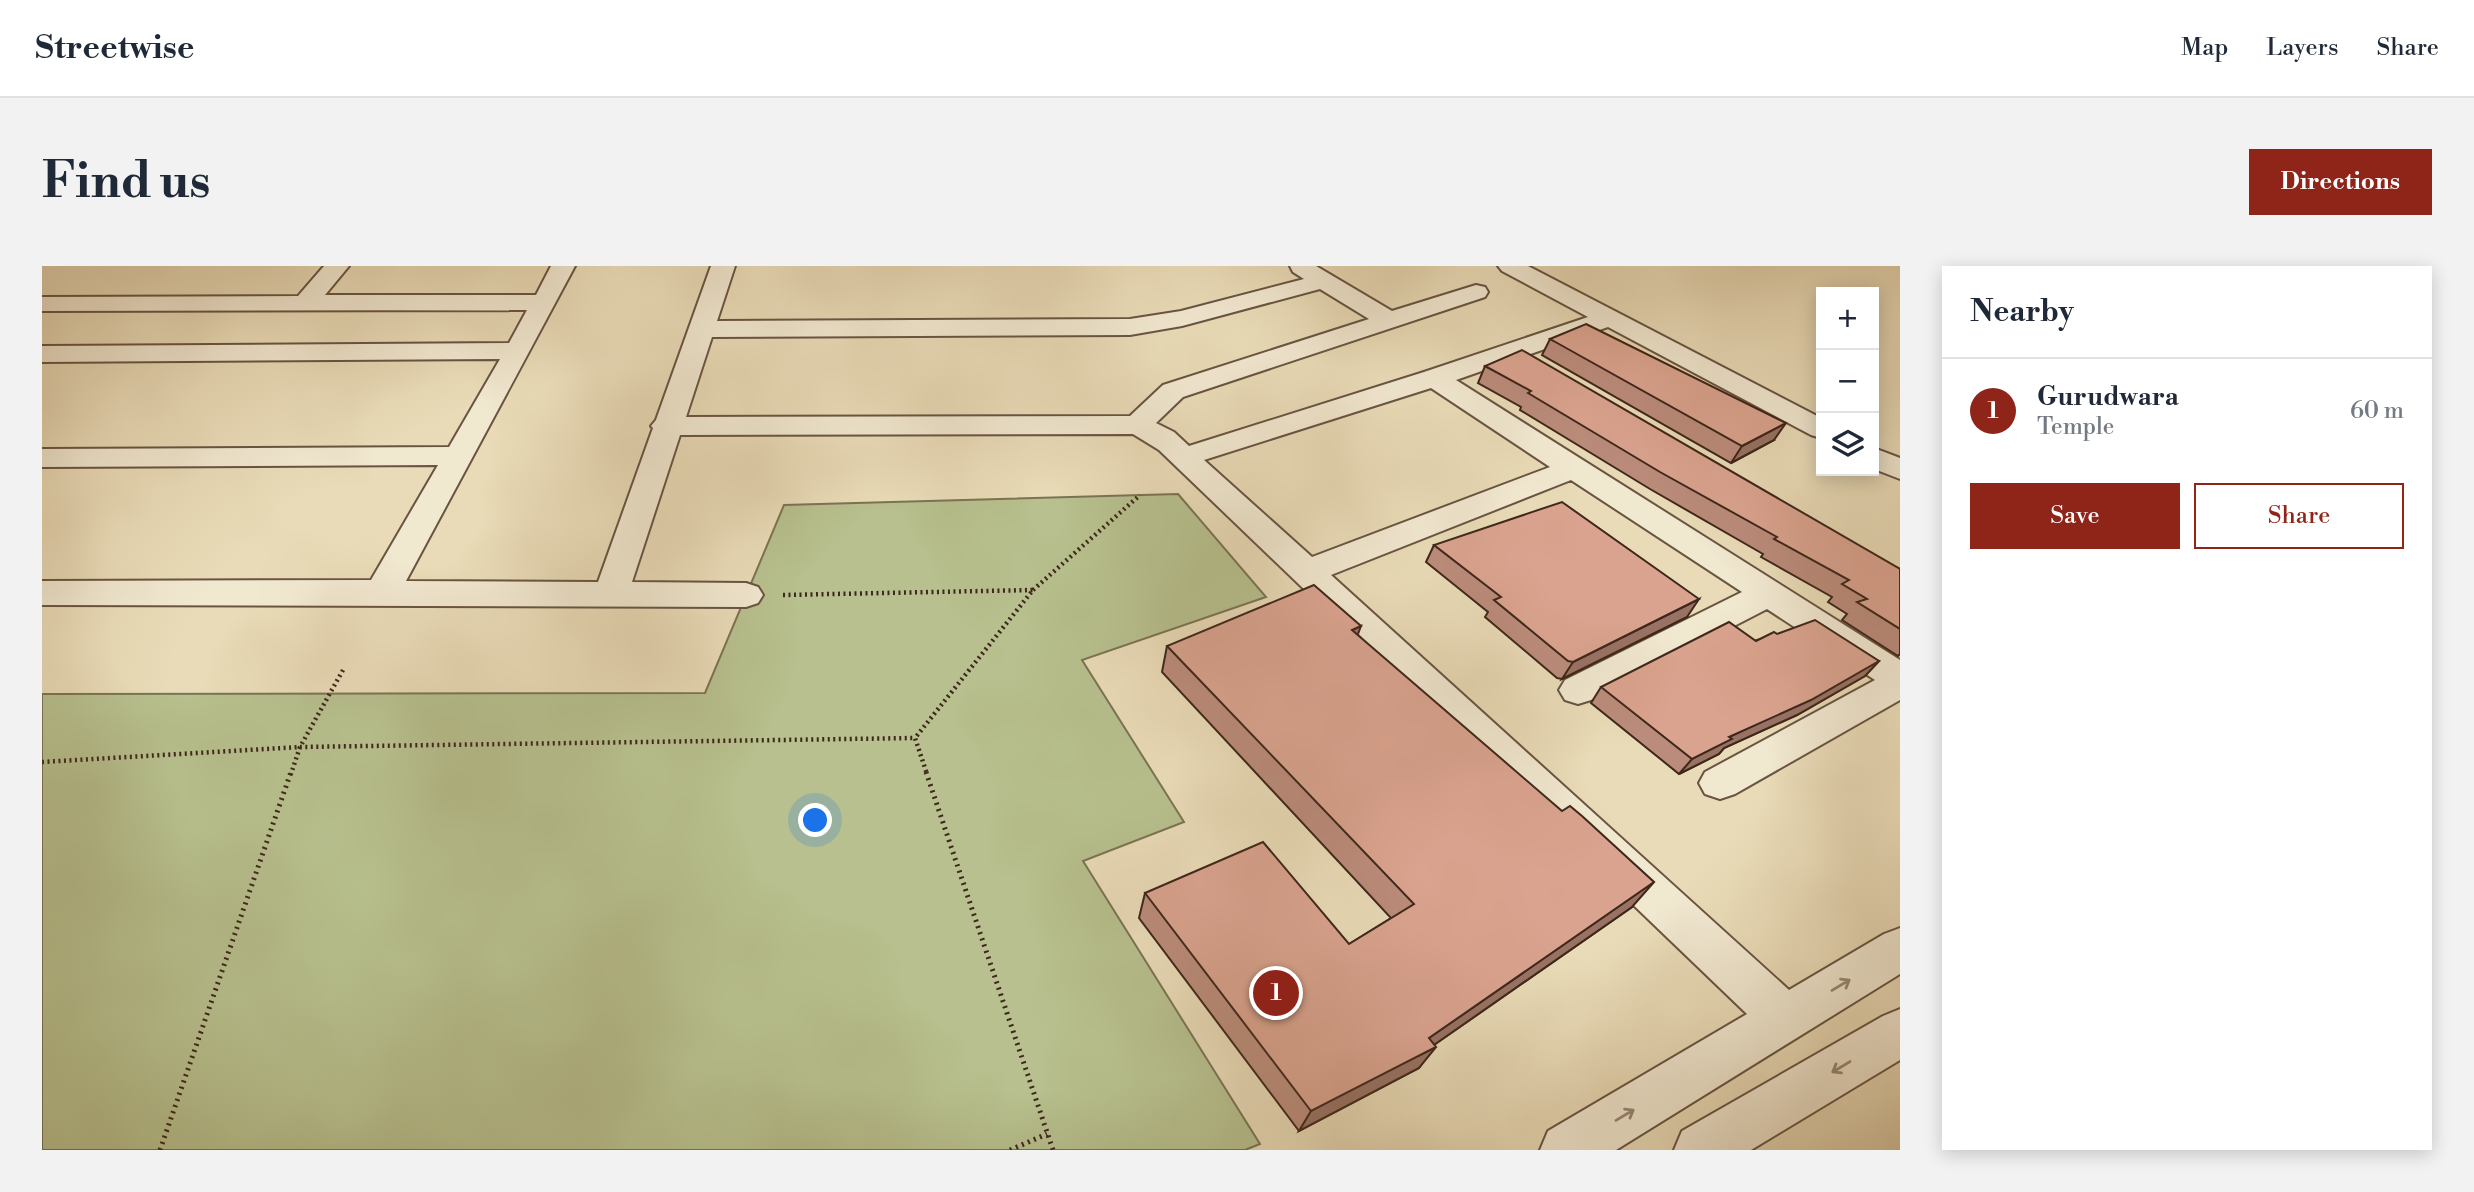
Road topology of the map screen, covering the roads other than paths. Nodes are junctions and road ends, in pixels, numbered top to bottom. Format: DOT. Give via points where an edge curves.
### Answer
graph roads {
  1 [pos="337,266"];
  2 [pos="563,266"];
  3 [pos="723,266"];
  4 [pos="1299,266"];
  5 [pos="1510,266"];
  6 [pos="1545,266"];
  7 [pos="1323,281"];
  8 [pos="1476,292"];
  9 [pos="306,302"];
  10 [pos="542,302"];
  11 [pos="42,304"];
  12 [pos="1387,319"];
  13 [pos="1608,319"];
  14 [pos="701,329"];
  15 [pos="518,351"];
  16 [pos="1510,351"];
  17 [pos="42,354"];
  18 [pos="1546,371"];
  19 [pos="1434,378"];
  20 [pos="1816,407"];
  21 [pos="666,426"];
  22 [pos="1136,426"];
  23 [pos="1816,426"];
  24 [pos="1879,440"];
  25 [pos="1900,450"];
  26 [pos="457,456"];
  27 [pos="1183,457"];
  28 [pos="42,458"];
  29 [pos="1879,460"];
  30 [pos="1572,469"];
  31 [pos="1900,470"];
  32 [pos="1306,572"];
  33 [pos="382,592"];
  34 [pos="42,593"];
  35 [pos="611,594"];
  36 [pos="1767,594"];
  37 [pos="746,596"];
  38 [pos="1900,678"];
  39 [pos="1900,683"];
  40 [pos="1578,690"];
  41 [pos="1720,783"];
  42 [pos="1900,949"];
  43 [pos="1785,1018"];
  44 [pos="1900,1033"];
  45 [pos="1567,1150"];
  46 [pos="1701,1150"];
  1 -- 9 [label="street"];
  2 -- 10 [label="street"];
  3 -- 14 [label="street"];
  4 -- 7 [label="street"];
  5 -- 13 [label="street"];
  6 -- 20 [label="street"];
  7 -- 12 [label="street"];
  7 -- 14 [label="street" via="1130,327"];
  8 -- 12 [label="street"];
  9 -- 10 [label="street"];
  9 -- 11 [label="street"];
  10 -- 15 [label="street"];
  12 -- 22 [label="street" via="1174,391"];
  13 -- 16 [label="street"];
  13 -- 23 [label="street"];
  14 -- 21 [label="street"];
  15 -- 17 [label="street"];
  15 -- 26 [label="street"];
  16 -- 18 [label="street"];
  16 -- 19 [label="street"];
  19 -- 27 [label="street"];
  19 -- 30 [label="street"];
  21 -- 22 [label="street"];
  21 -- 35 [label="street"];
  22 -- 27 [label="street" via="1162,435"];
  24 -- 25 [label="street"];
  26 -- 28 [label="street"];
  26 -- 33 [label="street"];
  27 -- 32 [label="street"];
  29 -- 31 [label="street"];
  30 -- 32 [label="street"];
  30 -- 36 [label="street"];
  32 -- 43 [label="street"];
  33 -- 34 [label="street"];
  33 -- 35 [label="street"];
  35 -- 37 [label="street"];
  36 -- 38 [label="street"];
  36 -- 40 [label="street"];
  39 -- 41 [label="street"];
  43 -- 42 [label="street, one-way"];
  45 -- 43 [label="street, one-way"];
  44 -- 46 [label="street, one-way"];
}
